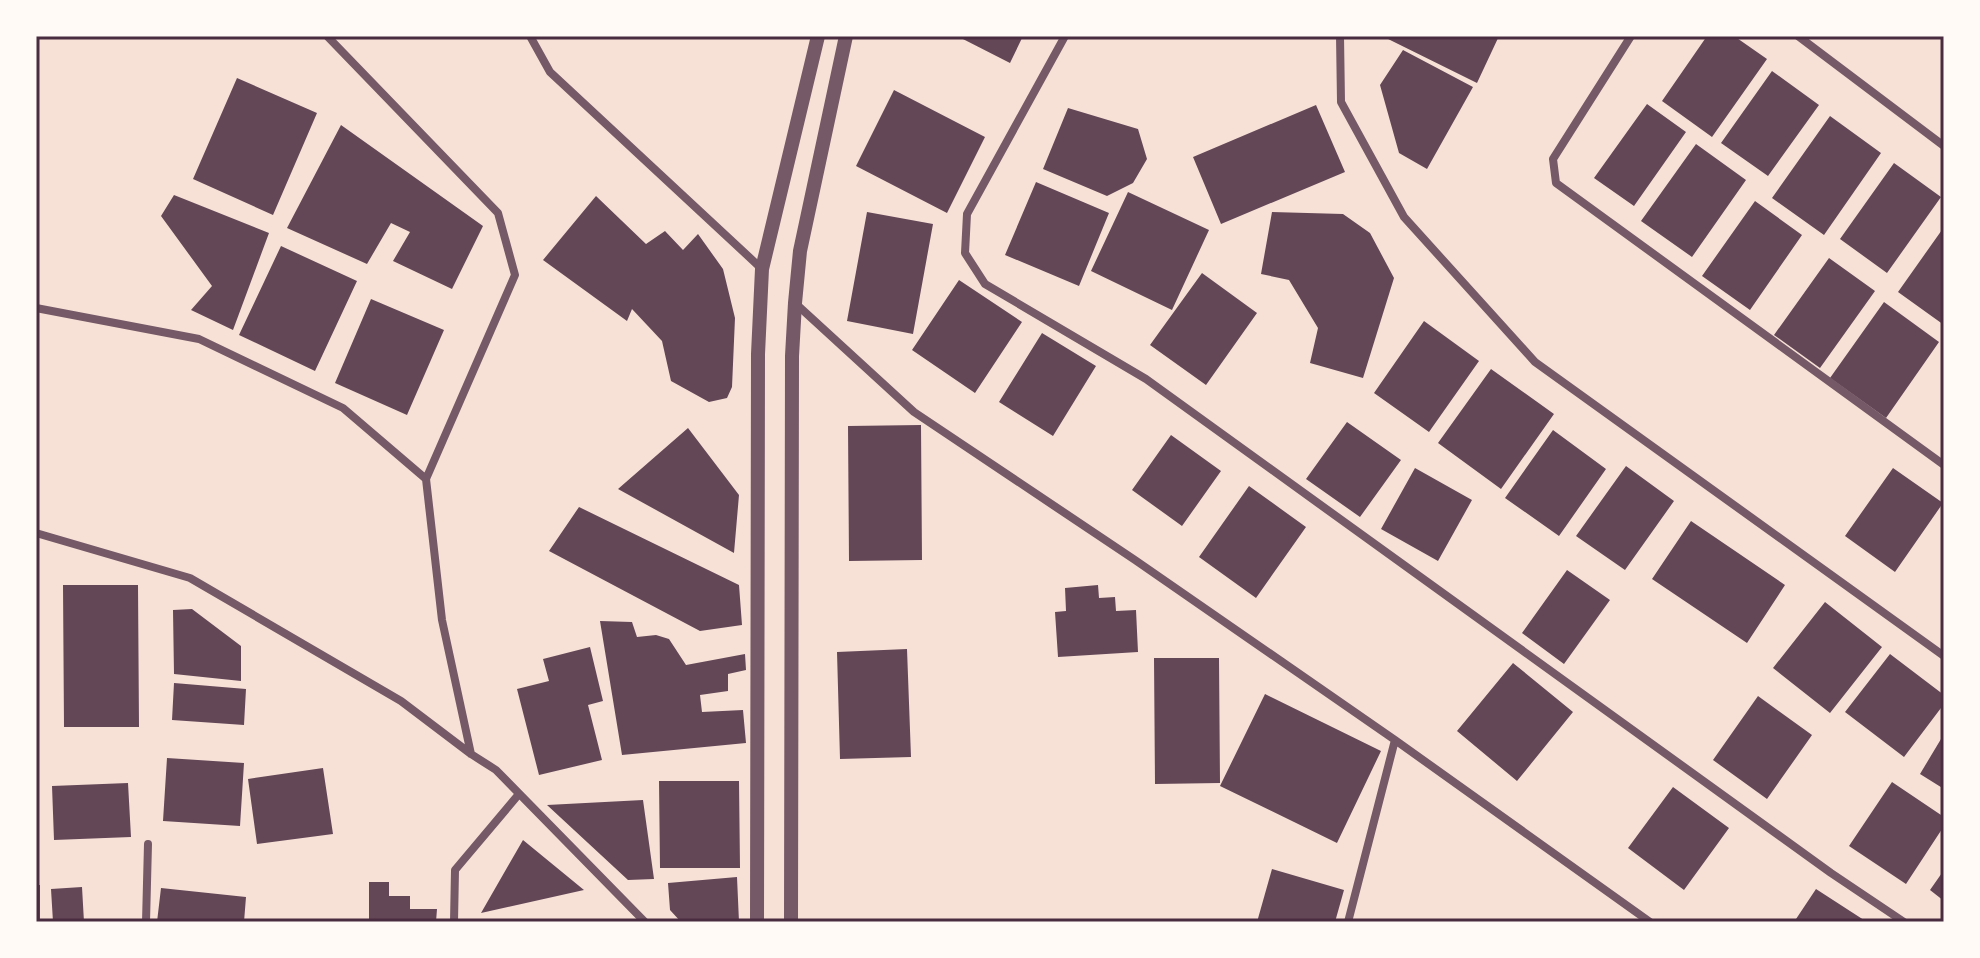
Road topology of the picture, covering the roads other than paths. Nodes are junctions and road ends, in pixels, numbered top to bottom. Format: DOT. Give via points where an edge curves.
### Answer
graph roads {
  1 [pos="327,36"];
  2 [pos="530,36"];
  3 [pos="818,36"];
  4 [pos="846,36"];
  5 [pos="1065,36"];
  6 [pos="1340,36"];
  7 [pos="1631,36"];
  8 [pos="1798,36"];
  9 [pos="1942,142"];
  10 [pos="762,269"];
  11 [pos="795,303"];
  12 [pos="36,308"];
  13 [pos="1944,465"];
  14 [pos="426,479"];
  15 [pos="36,533"];
  16 [pos="1944,656"];
  17 [pos="1395,740"];
  18 [pos="471,754"];
  19 [pos="519,794"];
  20 [pos="148,844"];
  21 [pos="146,922"];
  22 [pos="454,922"];
  23 [pos="645,922"];
  24 [pos="757,922"];
  25 [pos="791,922"];
  26 [pos="1348,922"];
  27 [pos="1650,922"];
  28 [pos="1904,922"];
  1 -- 14 [label="street" via="498,213 515,275"];
  2 -- 10 [label="street" via="550,72"];
  3 -- 10 [label="street"];
  4 -- 11 [label="street" via="800,251"];
  5 -- 28 [label="street" via="967,214 965,253 985,284 1146,379"];
  6 -- 16 [label="street" via="1341,102 1404,217 1535,362"];
  7 -- 13 [label="street" via="1553,159 1556,183"];
  8 -- 9 [label="street"];
  10 -- 24 [label="street"];
  11 -- 17 [label="street" via="914,412"];
  11 -- 25 [label="street"];
  12 -- 14 [label="street" via="199,339 343,408"];
  14 -- 18 [label="street" via="442,620"];
  15 -- 18 [label="street" via="190,578 401,701"];
  17 -- 26 [label="street"];
  17 -- 27 [label="street"];
  18 -- 19 [label="street"];
  19 -- 22 [label="street" via="455,870"];
  19 -- 23 [label="street"];
  20 -- 21 [label="street"];
}
